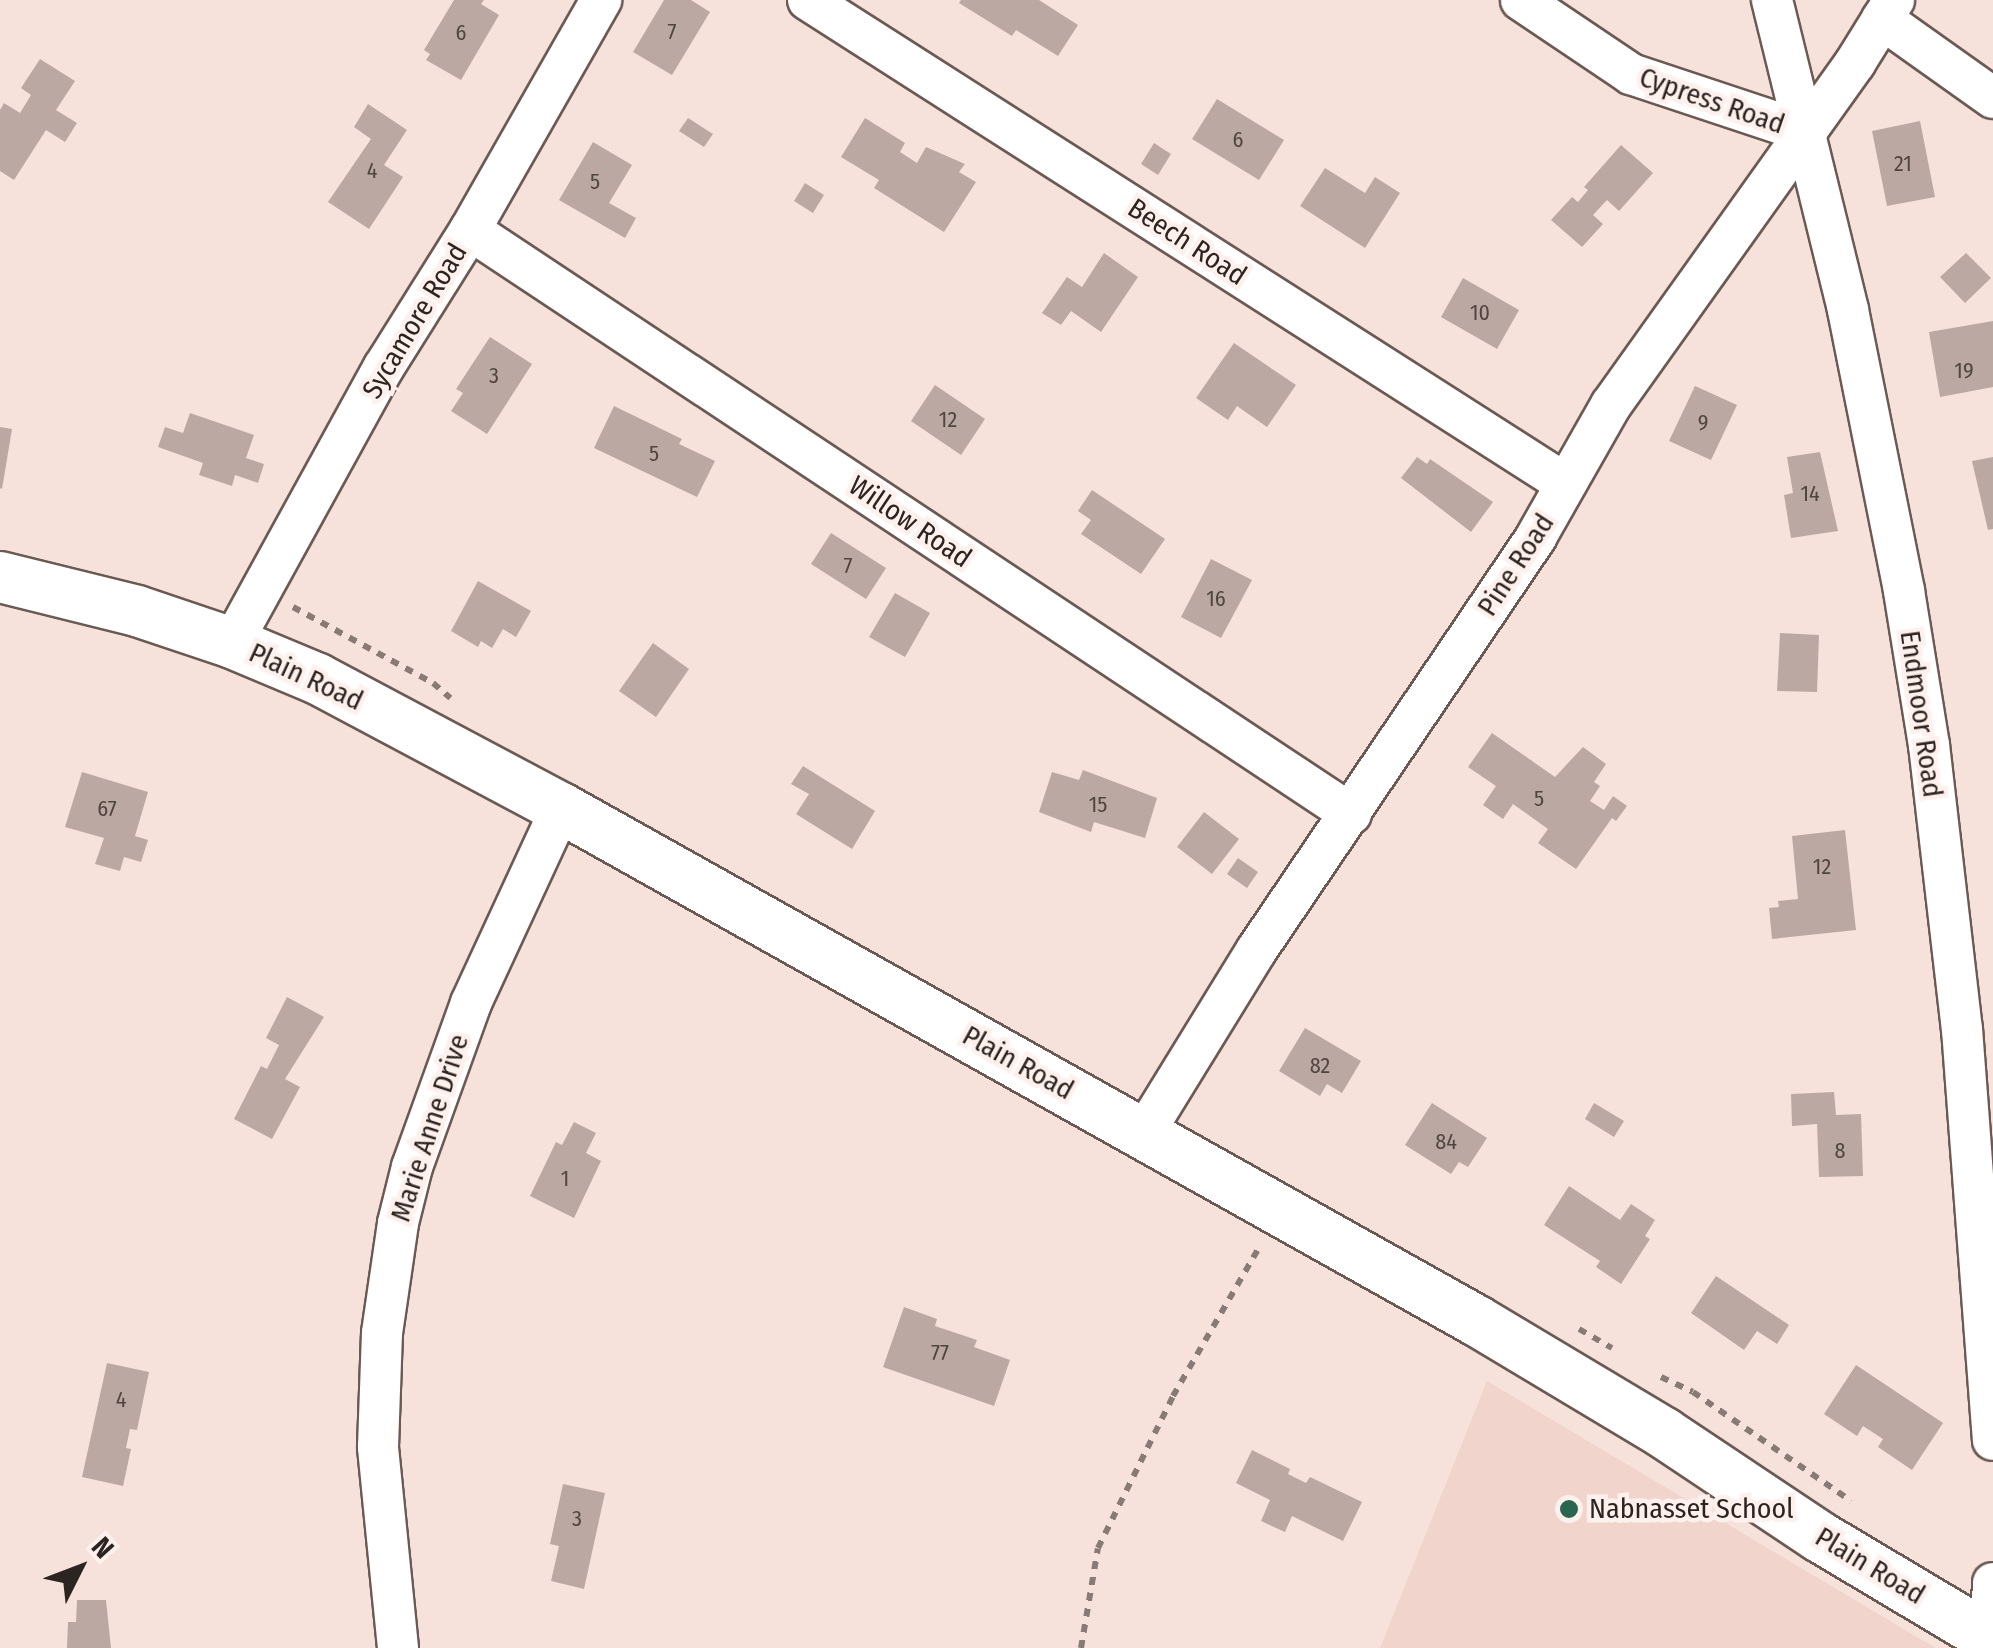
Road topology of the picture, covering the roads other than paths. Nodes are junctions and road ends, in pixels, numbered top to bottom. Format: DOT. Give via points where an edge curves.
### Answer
graph roads {
  1 [pos="601,0"];
  2 [pos="808,0"];
  3 [pos="1521,0"];
  4 [pos="1772,0"];
  5 [pos="1888,9"];
  6 [pos="1993,98"];
  7 [pos="1806,132"];
  8 [pos="470,230"];
  9 [pos="1566,484"];
  10 [pos="0,577"];
  11 [pos="232,643"];
  12 [pos="561,808"];
  13 [pos="1350,814"];
  14 [pos="1144,1133"];
  15 [pos="1993,1440"];
  16 [pos="1993,1583"];
  17 [pos="1992,1639"];
  18 [pos="398,1648"];
  1 -- 8 [label="street, Sycamore Road"];
  2 -- 9 [label="street, Beech Road"];
  3 -- 7 [label="street, Cypress Road" via="1631,74"];
  4 -- 7 [label="street, Endmoor Road"];
  5 -- 6 [label="street"];
  5 -- 7 [label="street, Pine Road"];
  7 -- 9 [label="street, Pine Road" via="1611,405"];
  7 -- 15 [label="street, Endmoor Road" via="1863,383 1928,745 1962,1029"];
  8 -- 11 [label="street, Sycamore Road" via="384,367"];
  8 -- 13 [label="street, Willow Road"];
  9 -- 13 [label="street, Pine Road"];
  10 -- 11 [label="main road, Plain Road"];
  11 -- 12 [label="main road, Plain Road" via="318,680"];
  12 -- 14 [label="main road, Plain Road"];
  12 -- 18 [label="street, Marie Anne Drive" via="472,1002 398,1223 382,1333 378,1447"];
  13 -- 14 [label="street, Pine Road"];
  14 -- 17 [label="main road, Plain Road" via="1630,1412"];
  16 -- 17 [label="street"];
}
